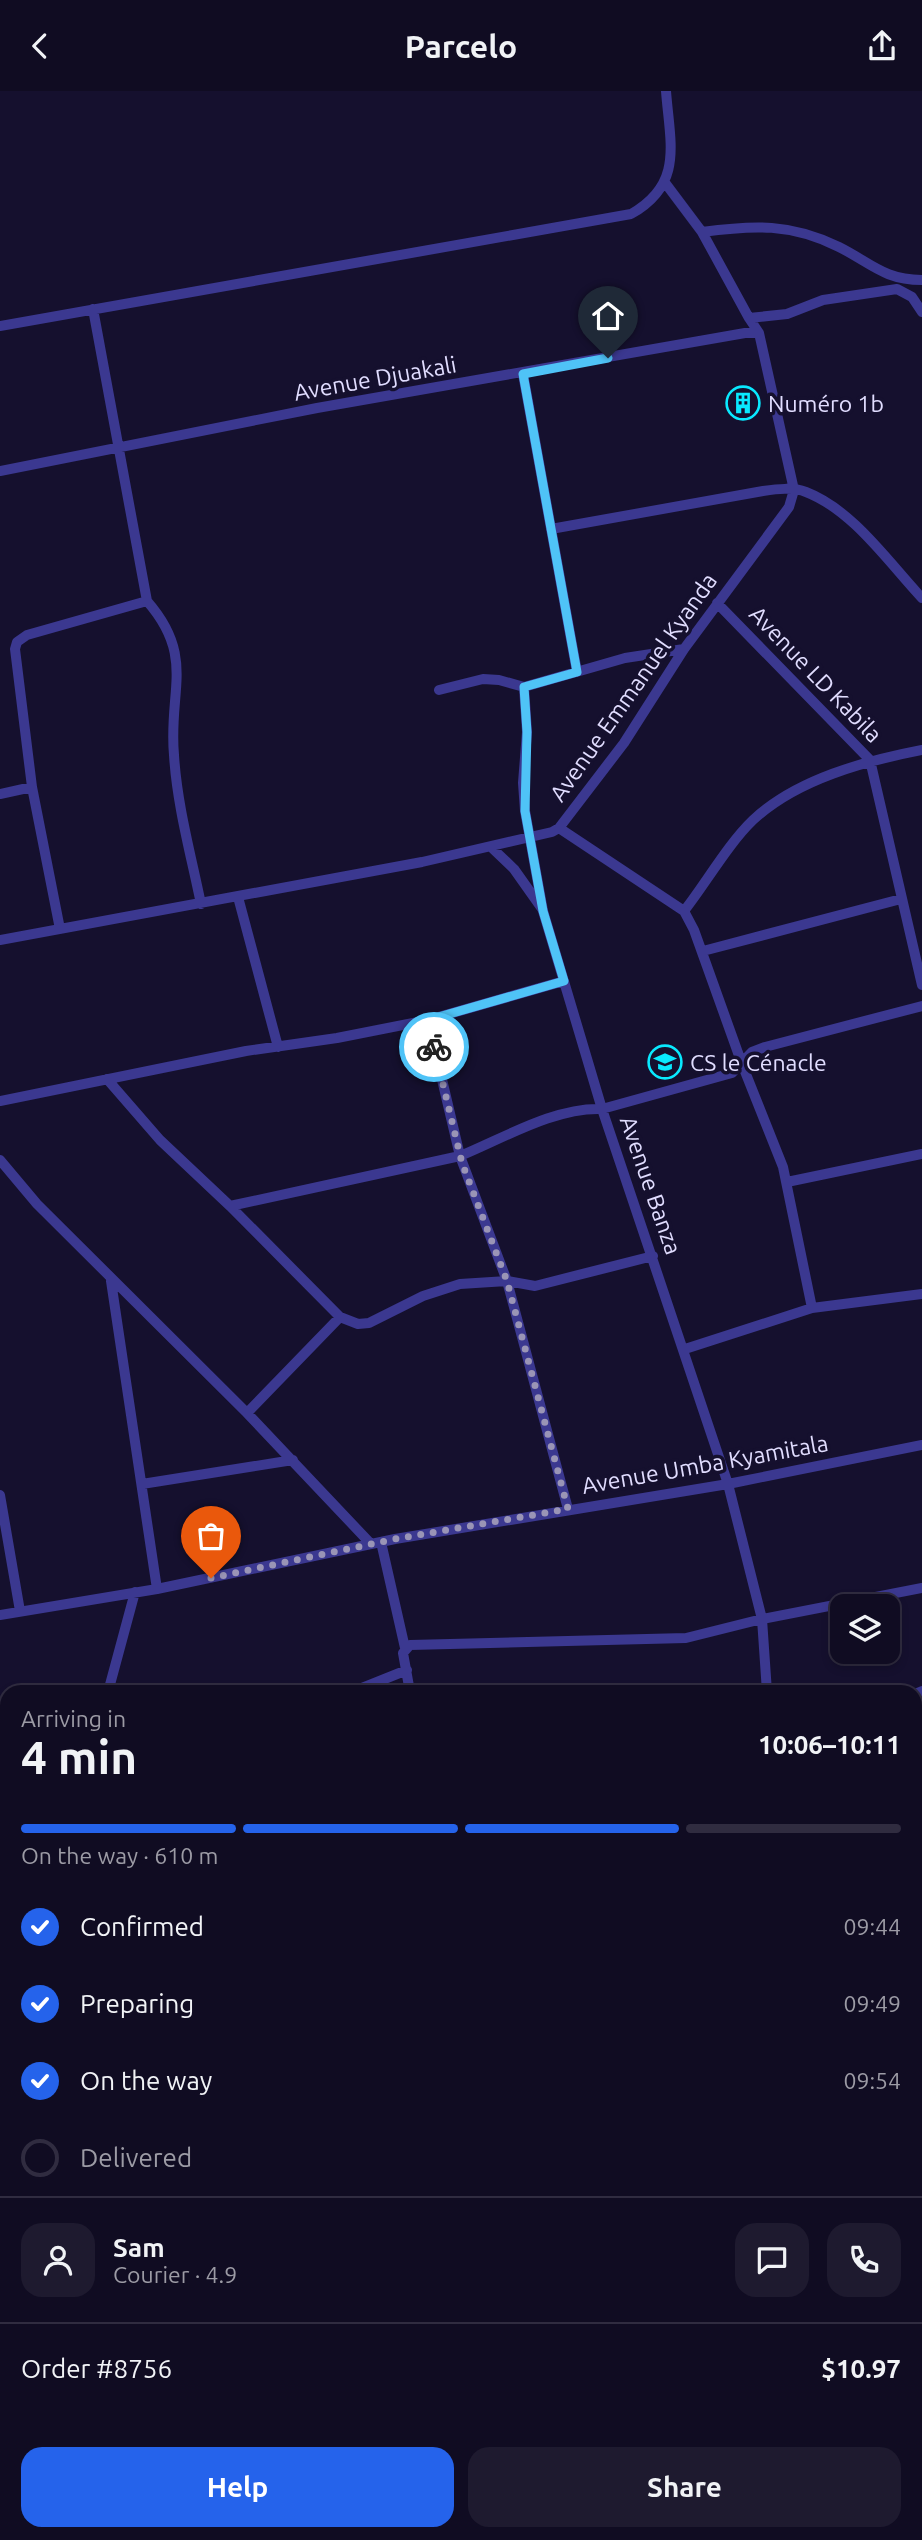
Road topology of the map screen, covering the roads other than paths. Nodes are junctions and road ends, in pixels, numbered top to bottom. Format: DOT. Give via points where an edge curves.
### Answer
graph roads {
  1 [pos="666,91"];
  2 [pos="666,184"];
  3 [pos="702,232"];
  4 [pos="922,280"];
  5 [pos="898,285"];
  6 [pos="93,309"];
  7 [pos="922,312"];
  8 [pos="749,318"];
  9 [pos="0,326"];
  10 [pos="759,333"];
  11 [pos="523,374"];
  12 [pos="119,449"];
  13 [pos="0,471"];
  14 [pos="794,490"];
  15 [pos="551,529"];
  16 [pos="922,598"];
  17 [pos="147,601"];
  18 [pos="717,603"];
  19 [pos="684,649"];
  20 [pos="577,672"];
  21 [pos="524,687"];
  22 [pos="439,690"];
  23 [pos="922,750"];
  24 [pos="870,760"];
  25 [pos="32,787"];
  26 [pos="0,794"];
  27 [pos="559,828"];
  28 [pos="531,839"];
  29 [pos="492,848"];
  30 [pos="238,897"];
  31 [pos="901,899"];
  32 [pos="201,904"];
  33 [pos="543,911"];
  34 [pos="684,911"];
  35 [pos="60,929"];
  36 [pos="0,940"];
  37 [pos="703,951"];
  38 [pos="564,981"];
  39 [pos="922,985"];
  40 [pos="922,1006"];
  41 [pos="428,1020"];
  42 [pos="278,1047"];
  43 [pos="742,1064"];
  44 [pos="107,1079"];
  45 [pos="0,1101"];
  46 [pos="603,1108"];
  47 [pos="922,1154"];
  48 [pos="460,1156"];
  49 [pos="0,1160"];
  50 [pos="787,1182"];
  51 [pos="230,1206"];
  52 [pos="653,1256"];
  53 [pos="111,1281"];
  54 [pos="507,1281"];
  55 [pos="922,1294"];
  56 [pos="812,1308"];
  57 [pos="340,1317"];
  58 [pos="685,1349"];
  59 [pos="247,1413"];
  60 [pos="922,1445"];
  61 [pos="293,1460"];
  62 [pos="729,1483"];
  63 [pos="142,1484"];
  64 [pos="0,1496"];
  65 [pos="568,1509"];
  66 [pos="376,1543"];
  67 [pos="922,1588"];
  68 [pos="157,1589"];
  69 [pos="135,1592"];
  70 [pos="20,1611"];
  71 [pos="0,1615"];
  72 [pos="762,1619"];
  73 [pos="405,1648"];
  74 [pos="407,1671"];
  75 [pos="110,1685"];
  76 [pos="370,1685"];
  77 [pos="409,1685"];
  78 [pos="767,1685"];
  1 -- 2 [label="street" via="670,159"];
  2 -- 3 [label="street"];
  2 -- 6 [label="street" via="650,203 631,214"];
  3 -- 5 [label="street" via="774,226 838,246"];
  3 -- 8 [label="street"];
  4 -- 5 [label="street"];
  5 -- 7 [label="street"];
  5 -- 8 [label="street" via="823,300 787,314"];
  6 -- 9 [label="street"];
  6 -- 12 [label="street"];
  8 -- 10 [label="street"];
  10 -- 11 [label="street, Avenue Djuakali"];
  10 -- 14 [label="street"];
  11 -- 12 [label="street, Avenue Djuakali" via="317,408"];
  11 -- 15 [label="street"];
  12 -- 13 [label="street, Avenue Djuakali"];
  12 -- 17 [label="street"];
  14 -- 15 [label="street" via="763,491"];
  14 -- 16 [label="street" via="817,498 848,520"];
  14 -- 18 [label="street, Avenue Emmanuel Kyanda" via="789,507"];
  15 -- 20 [label="street"];
  17 -- 25 [label="street" via="27,635 18,642 15,659"];
  17 -- 32 [label="street" via="165,623 176,658 173,753"];
  18 -- 19 [label="street, Avenue Emmanuel Kyanda"];
  18 -- 24 [label="street, Avenue LD Kabila"];
  19 -- 20 [label="street" via="625,658"];
  19 -- 27 [label="street, Avenue Emmanuel Kyanda" via="624,743"];
  20 -- 21 [label="street"];
  21 -- 22 [label="street" via="483,680"];
  21 -- 28 [label="street, Avenue Banza" via="523,783"];
  23 -- 24 [label="street"];
  24 -- 31 [label="street, Avenue LD Kabila"];
  24 -- 34 [label="street" via="797,790 766,809 751,822"];
  25 -- 26 [label="street"];
  25 -- 35 [label="street"];
  27 -- 28 [label="street, Avenue Emmanuel Kyanda"];
  27 -- 34 [label="street"];
  28 -- 29 [label="street, Avenue Emmanuel Kyanda"];
  28 -- 33 [label="street, Avenue Banza"];
  29 -- 30 [label="street, Avenue Emmanuel Kyanda"];
  29 -- 33 [label="street" via="514,869"];
  30 -- 32 [label="street, Avenue Emmanuel Kyanda"];
  30 -- 42 [label="street"];
  31 -- 37 [label="street"];
  31 -- 39 [label="street, Avenue LD Kabila"];
  32 -- 35 [label="street, Avenue Emmanuel Kyanda"];
  33 -- 38 [label="street, Avenue Banza"];
  34 -- 37 [label="street"];
  35 -- 36 [label="street, Avenue Emmanuel Kyanda"];
  37 -- 43 [label="street"];
  38 -- 41 [label="street"];
  38 -- 46 [label="street, Avenue Banza"];
  40 -- 43 [label="street" via="765,1047 752,1052"];
  41 -- 42 [label="street"];
  41 -- 48 [label="street"];
  42 -- 44 [label="street"];
  43 -- 46 [label="street" via="732,1073"];
  43 -- 50 [label="street"];
  44 -- 45 [label="street"];
  44 -- 51 [label="street" via="160,1140"];
  46 -- 48 [label="street" via="563,1114"];
  46 -- 52 [label="street, Avenue Banza"];
  47 -- 50 [label="street"];
  48 -- 51 [label="street"];
  48 -- 54 [label="street"];
  49 -- 53 [label="street"];
  50 -- 56 [label="street"];
  51 -- 57 [label="street"];
  52 -- 54 [label="street" via="535,1286"];
  52 -- 58 [label="street, Avenue Banza"];
  53 -- 59 [label="street"];
  53 -- 63 [label="street"];
  54 -- 57 [label="street" via="460,1284 423,1296 369,1323"];
  54 -- 65 [label="street"];
  55 -- 56 [label="street"];
  56 -- 58 [label="street"];
  57 -- 59 [label="street"];
  58 -- 62 [label="street, Avenue Banza"];
  59 -- 61 [label="street"];
  60 -- 62 [label="street, Avenue Umba Kyamitala"];
  61 -- 63 [label="street"];
  61 -- 66 [label="street"];
  62 -- 65 [label="street, Avenue Umba Kyamitala"];
  62 -- 72 [label="street, Avenue Banza"];
  63 -- 68 [label="street"];
  64 -- 70 [label="street"];
  65 -- 66 [label="street, Avenue Umba Kyamitala"];
  66 -- 68 [label="street, Avenue Umba Kyamitala"];
  66 -- 73 [label="street"];
  67 -- 72 [label="street"];
  68 -- 69 [label="street, Avenue Umba Kyamitala"];
  69 -- 70 [label="street, Avenue Umba Kyamitala"];
  69 -- 75 [label="street"];
  70 -- 71 [label="street, Avenue Umba Kyamitala"];
  72 -- 73 [label="street" via="686,1638"];
  72 -- 78 [label="street, Avenue Banza"];
  73 -- 74 [label="street"];
  74 -- 76 [label="street"];
  74 -- 77 [label="street"];
}
